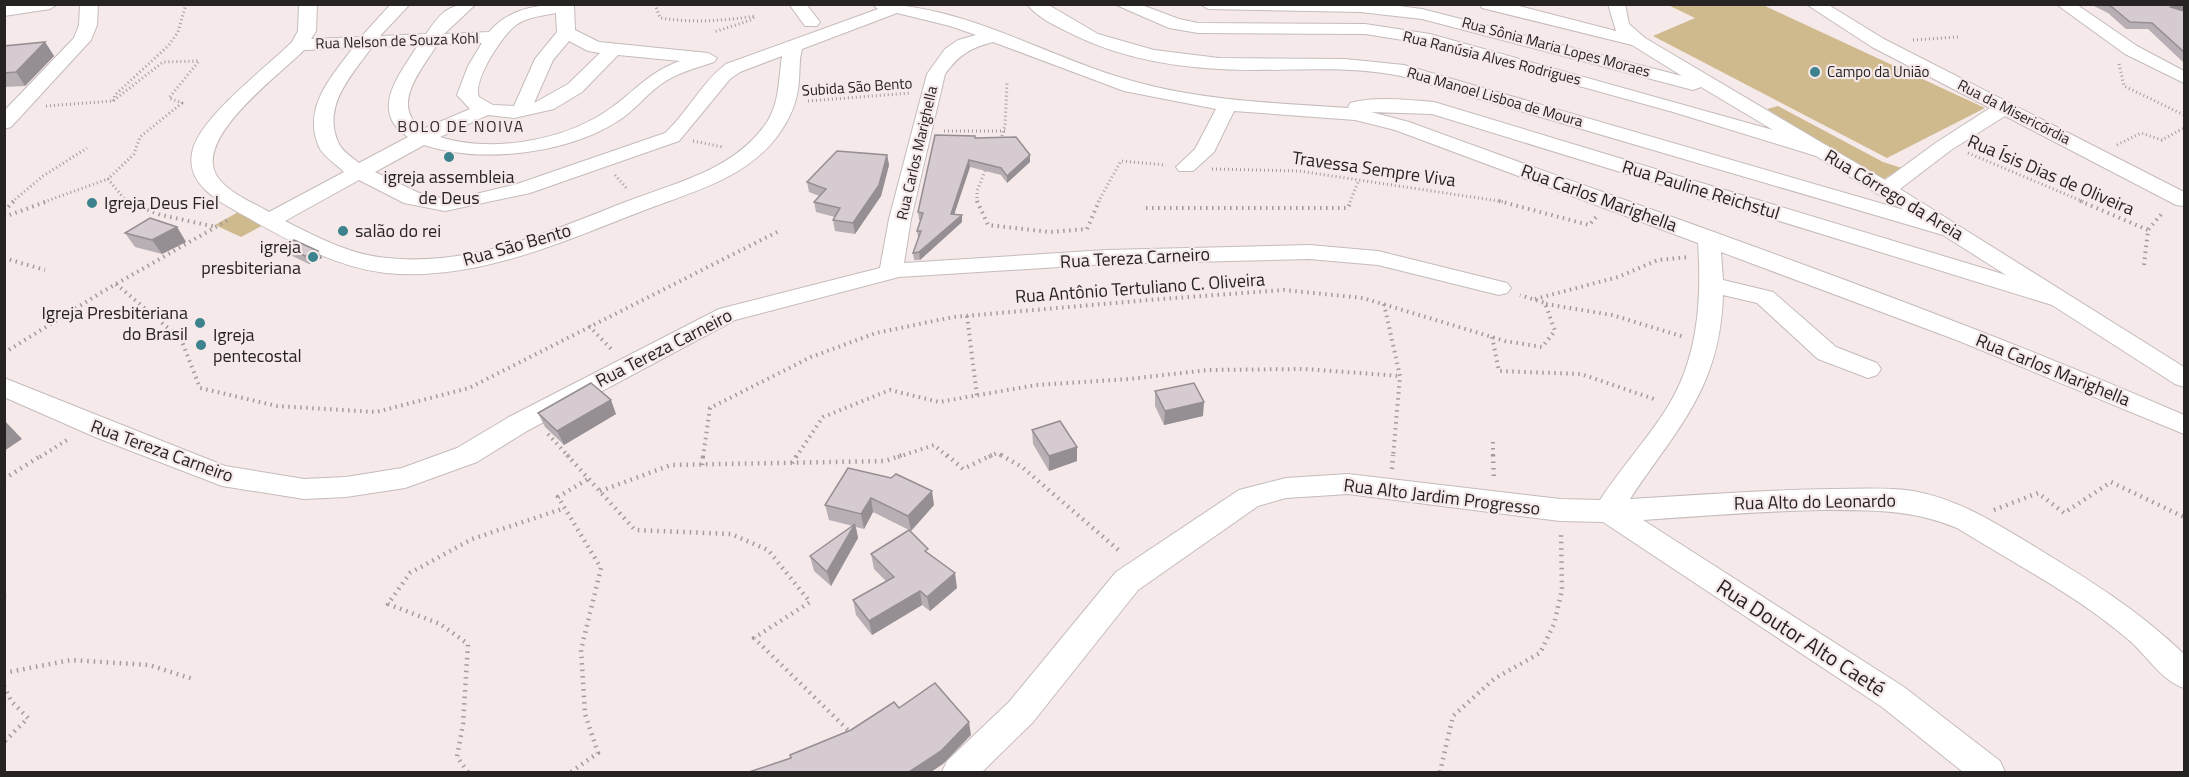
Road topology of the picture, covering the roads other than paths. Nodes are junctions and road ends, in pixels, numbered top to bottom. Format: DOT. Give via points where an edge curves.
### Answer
graph roads {
  1 [pos="50,4"];
  2 [pos="89,4"];
  3 [pos="308,4"];
  4 [pos="402,4"];
  5 [pos="468,4"];
  6 [pos="797,4"];
  7 [pos="863,4"];
  8 [pos="1035,4"];
  9 [pos="1122,4"];
  10 [pos="1208,4"];
  11 [pos="1488,4"];
  12 [pos="1616,4"];
  13 [pos="1814,4"];
  14 [pos="2064,4"];
  15 [pos="565,6"];
  16 [pos="897,7"];
  17 [pos="1517,8"];
  18 [pos="4,11"];
  19 [pos="959,14"];
  20 [pos="811,22"];
  21 [pos="987,32"];
  22 [pos="566,33"];
  23 [pos="495,37"];
  24 [pos="431,39"];
  25 [pos="367,42"];
  26 [pos="1639,42"];
  27 [pos="299,45"];
  28 [pos="794,46"];
  29 [pos="613,50"];
  30 [pos="708,58"];
  31 [pos="2184,78"];
  32 [pos="1722,92"];
  33 [pos="1227,105"];
  34 [pos="2005,107"];
  35 [pos="486,109"];
  36 [pos="521,111"];
  37 [pos="1329,111"];
  38 [pos="4,123"];
  39 [pos="423,137"];
  40 [pos="1820,151"];
  41 [pos="1186,167"];
  42 [pos="360,173"];
  43 [pos="1886,189"];
  44 [pos="2181,198"];
  45 [pos="270,220"];
  46 [pos="1953,231"];
  47 [pos="1710,247"];
  48 [pos="891,272"];
  49 [pos="1711,285"];
  50 [pos="1499,288"];
  51 [pos="2068,302"];
  52 [pos="1868,369"];
  53 [pos="2184,378"];
  54 [pos="4,387"];
  55 [pos="2184,425"];
  56 [pos="1608,511"];
  57 [pos="2184,674"];
  58 [pos="959,772"];
  59 [pos="1988,772"];
  1 -- 18 [label="street"];
  2 -- 38 [label="street" via="88,25 82,40"];
  3 -- 27 [label="street, Rua São Bento" via="307,31"];
  4 -- 25 [label="street"];
  5 -- 24 [label="street" via="449,15"];
  6 -- 20 [label="street"];
  7 -- 20 [label="street"];
  8 -- 46 [label="street, Rua Manoel Lisboa de Moura" via="1092,37 1156,58 1235,65 1362,64 1404,71"];
  9 -- 40 [label="street, Rua Ranúsia Alves Rodrigues" via="1175,24 1198,28 1365,29 1430,39"];
  10 -- 32 [label="street, Rua Sônia Maria Lopes Moraes" via="1360,7 1429,15"];
  11 -- 17 [label="street"];
  12 -- 26 [label="street, Rua Córrego da Areia" via="1621,26"];
  13 -- 34 [label="street, Rua da Misericórdia" via="1878,43"];
  14 -- 31 [label="street" via="2131,50"];
  15 -- 22 [label="street"];
  15 -- 23 [label="street" via="515,18"];
  16 -- 19 [label="street"];
  16 -- 28 [label="street"];
  17 -- 26 [label="street"];
  19 -- 21 [label="street"];
  20 -- 30 [label="street"];
  21 -- 33 [label="street, Rua Carlos Marighella" via="1123,85"];
  21 -- 48 [label="street, Rua Carlos Marighella" via="951,53 936,74"];
  22 -- 29 [label="street" via="594,47"];
  22 -- 36 [label="street" via="544,59"];
  23 -- 24 [label="street, Rua Nelson de Souza Kohl"];
  23 -- 35 [label="street" via="468,91 470,100"];
  24 -- 25 [label="street, Rua Nelson de Souza Kohl"];
  24 -- 39 [label="street" via="398,98 404,122"];
  25 -- 27 [label="street, Rua Nelson de Souza Kohl"];
  25 -- 42 [label="street" via="332,89 322,120 332,152"];
  26 -- 32 [label="street, Rua Córrego da Areia"];
  27 -- 45 [label="street, Rua São Bento" via="225,117 203,148 202,167 216,190"];
  28 -- 42 [label="street" via="723,74 672,137 523,189 446,205 412,198"];
  28 -- 45 [label="street, Rua São Bento" via="786,102 776,126 751,153 707,178 510,250 450,264 372,264"];
  29 -- 30 [label="street"];
  29 -- 36 [label="street" via="570,94 554,103"];
  30 -- 39 [label="street" via="664,74 605,121 570,134 493,149 435,143"];
  32 -- 40 [label="street, Rua Córrego da Areia"];
  33 -- 37 [label="street, Rua Carlos Marighella"];
  33 -- 41 [label="street" via="1204,152"];
  34 -- 43 [label="street"];
  34 -- 44 [label="street, Rua da Misericórdia"];
  35 -- 36 [label="street"];
  35 -- 39 [label="street"];
  37 -- 47 [label="street, Rua Carlos Marighella" via="1402,126 1609,202"];
  37 -- 51 [label="street, Rua Pauline Reichstul" via="1396,105 1429,107"];
  39 -- 42 [label="street"];
  40 -- 43 [label="street, Rua Córrego da Areia"];
  42 -- 45 [label="street"];
  43 -- 46 [label="street, Rua Córrego da Areia"];
  46 -- 51 [label="street, Rua Córrego da Areia"];
  47 -- 49 [label="street"];
  47 -- 55 [label="street, Rua Carlos Marighella" via="2025,357"];
  48 -- 50 [label="street, Rua Tereza Carneiro" via="1270,242 1378,258"];
  48 -- 54 [label="street, Rua Tereza Carneiro" via="738,310 466,454 417,474 346,487 304,489 222,476"];
  49 -- 52 [label="street" via="1765,297 1827,353"];
  49 -- 56 [label="street" via="1712,319 1683,403"];
  51 -- 53 [label="street, Rua Córrego da Areia"];
  56 -- 57 [label="street, Rua Alto do Leonardo" via="1784,500 1884,499 1941,509 1967,520 2103,603 2141,632"];
  56 -- 58 [label="street, Rua Alto Jardim Progresso" via="1560,510 1348,484 1286,488 1249,498 1127,581 1021,712"];
  56 -- 59 [label="street, Rua Doutor Alto Caeté" via="1893,697"];
}
